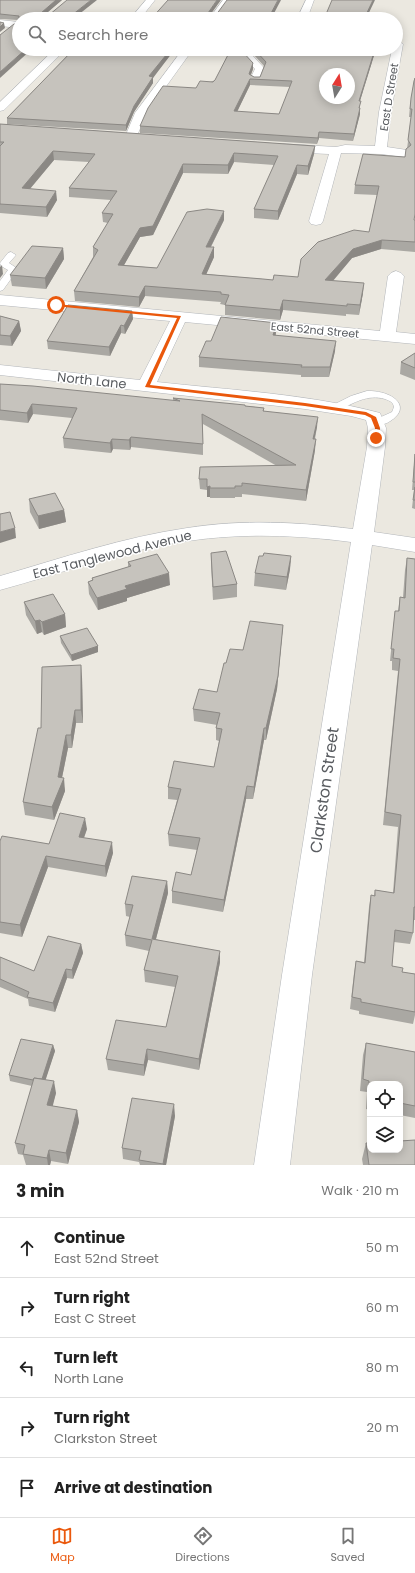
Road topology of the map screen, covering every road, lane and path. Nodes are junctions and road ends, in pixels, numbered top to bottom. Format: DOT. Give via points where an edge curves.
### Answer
graph roads {
  1 [pos="151,0"];
  2 [pos="226,0"];
  3 [pos="310,0"];
  4 [pos="141,12"];
  5 [pos="217,12"];
  6 [pos="305,12"];
  7 [pos="0,23"];
  8 [pos="12,24"];
  9 [pos="12,28"];
  10 [pos="5,33"];
  11 [pos="53,56"];
  12 [pos="183,56"];
  13 [pos="248,56"];
  14 [pos="398,56"];
  15 [pos="255,79"];
  16 [pos="0,108"];
  17 [pos="116,136"];
  18 [pos="131,137"];
  19 [pos="147,138"];
  20 [pos="273,147"];
  21 [pos="381,150"];
  22 [pos="336,151"];
  23 [pos="403,153"];
  24 [pos="316,221"];
  25 [pos="11,255"];
  26 [pos="396,276"];
  27 [pos="0,288"];
  28 [pos="0,300"];
  29 [pos="180,317"];
  30 [pos="386,336"];
  31 [pos="415,339"];
  32 [pos="0,370"];
  33 [pos="146,386"];
  34 [pos="335,408"];
  35 [pos="375,420"];
  36 [pos="361,537"];
  37 [pos="415,545"];
  38 [pos="0,583"];
  39 [pos="272,1165"];
  1 -- 4 [label="street"];
  2 -- 5 [label="lane"];
  3 -- 6 [label="street"];
  7 -- 8 [label="street"];
  9 -- 10 [label="lane"];
  11 -- 16 [label="street"];
  12 -- 18 [label="street" via="141,113"];
  13 -- 15 [label="street" via="260,69"];
  14 -- 21 [label="street, East D Street" via="385,112"];
  17 -- 18 [label="street"];
  18 -- 19 [label="street"];
  20 -- 22 [label="street"];
  21 -- 22 [label="street"];
  21 -- 23 [label="street"];
  22 -- 24 [label="street"];
  25 -- 27 [label="lane" via="4,264 13,269"];
  26 -- 30 [label="street"];
  28 -- 29 [label="street, East 52nd Street"];
  29 -- 30 [label="street, East 52nd Street"];
  29 -- 33 [label="street"];
  30 -- 31 [label="street, East 52nd Street"];
  32 -- 33 [label="street, North Lane"];
  33 -- 34 [label="street, North Lane"];
  34 -- 35 [label="street, North Lane"];
  34 -- 35 [label="lane" via="367,394 383,395 396,400 400,409 398,413"];
  35 -- 36 [label="street, Clarkston Street" via="376,447"];
  36 -- 37 [label="street, East Tanglewood Avenue"];
  36 -- 38 [label="street, East Tanglewood Avenue" via="267,528 216,530 117,550"];
  36 -- 39 [label="street, Clarkston Street" via="298,967"];
}
